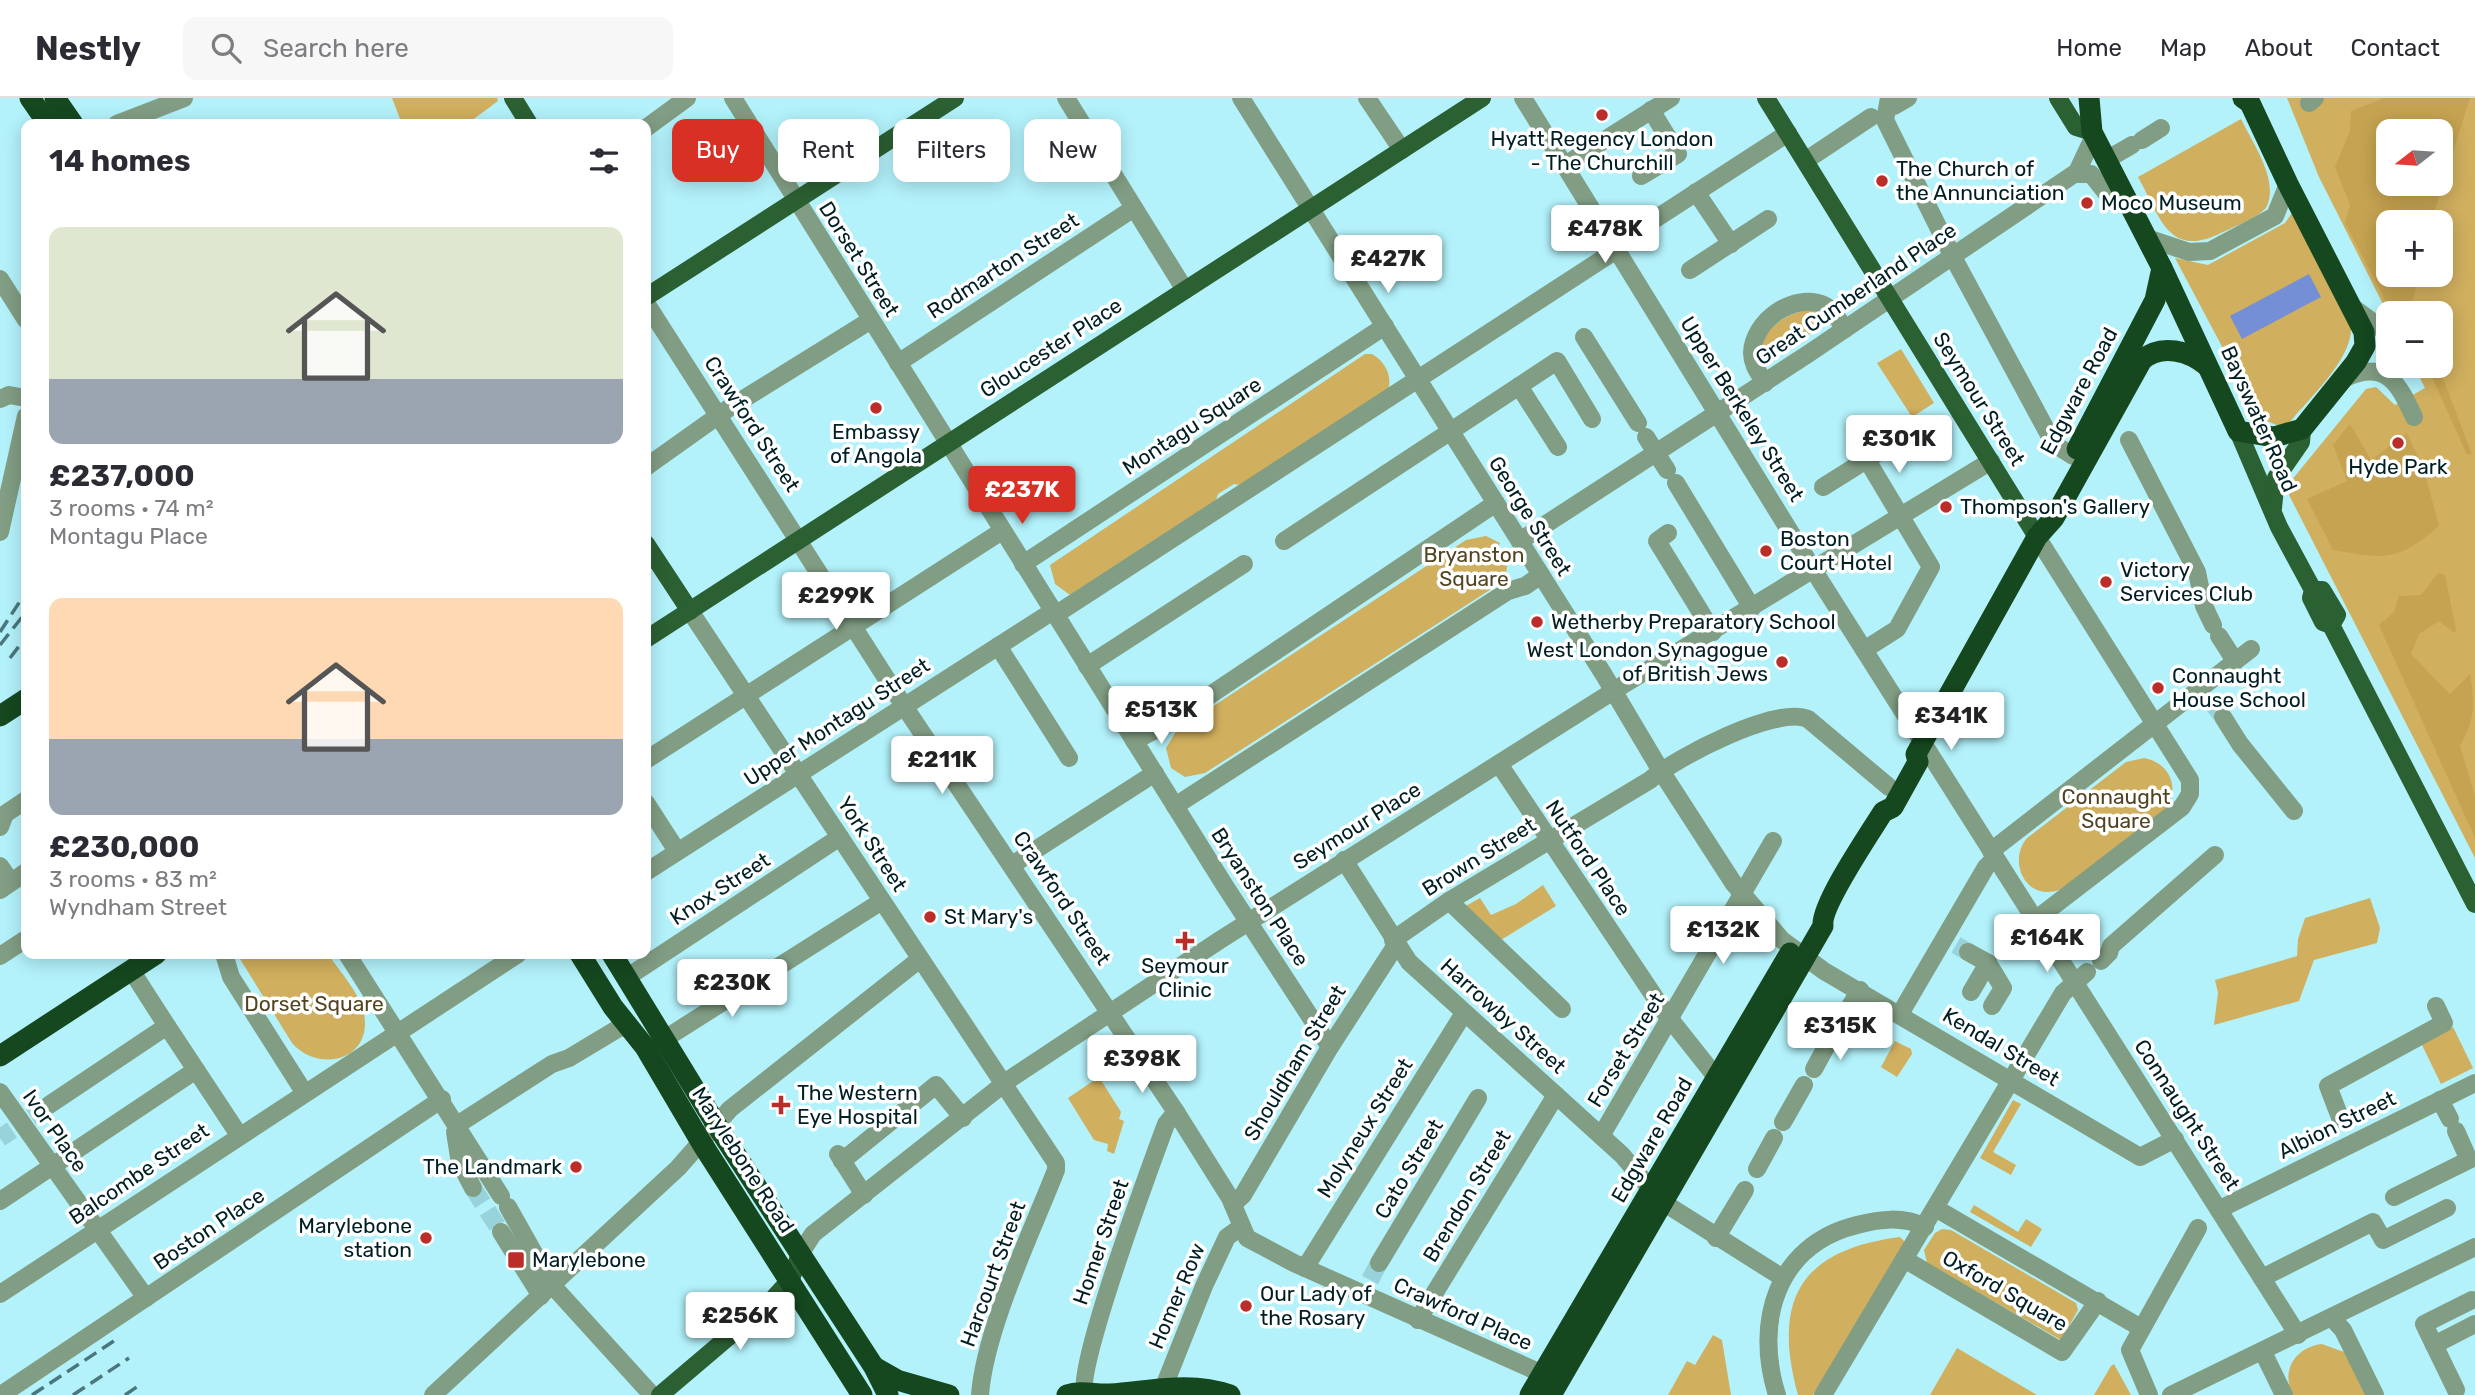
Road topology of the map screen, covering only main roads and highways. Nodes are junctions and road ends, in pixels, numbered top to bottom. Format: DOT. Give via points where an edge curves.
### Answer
graph roads {
  1 [pos="30,98"];
  2 [pos="55,98"];
  3 [pos="513,98"];
  4 [pos="956,98"];
  5 [pos="1482,98"];
  6 [pos="1766,98"];
  7 [pos="2058,98"];
  8 [pos="2089,98"];
  9 [pos="2247,100"];
  10 [pos="45,119"];
  11 [pos="70,119"];
  12 [pos="526,119"];
  13 [pos="2093,134"];
  14 [pos="2162,268"];
  15 [pos="651,294"];
  16 [pos="2207,366"];
  17 [pos="2302,429"];
  18 [pos="2238,431"];
  19 [pos="2273,511"];
  20 [pos="2037,537"];
  21 [pos="651,552"];
  22 [pos="690,611"];
  23 [pos="651,636"];
  24 [pos="21,702"];
  25 [pos="0,716"];
  26 [pos="1920,749"];
  27 [pos="1883,812"];
  28 [pos="2471,897"];
  29 [pos="1798,953"];
  30 [pos="148,959"];
  31 [pos="583,959"];
  32 [pos="602,959"];
  33 [pos="615,959"];
  34 [pos="654,1044"];
  35 [pos="0,1056"];
  36 [pos="1656,1195"];
  37 [pos="800,1254"];
  38 [pos="791,1279"];
  39 [pos="874,1367"];
  40 [pos="1090,1394"];
  41 [pos="660,1395"];
  42 [pos="862,1395"];
  43 [pos="888,1395"];
  44 [pos="923,1395"];
  45 [pos="943,1395"];
  46 [pos="949,1395"];
  47 [pos="1230,1395"];
  48 [pos="1530,1395"];
  49 [pos="1551,1395"];
  1 -- 10 [label="highway"];
  2 -- 11 [label="highway"];
  3 -- 12 [label="main road"];
  4 -- 15 [label="main road"];
  5 -- 22 [label="main road, Gloucester Place"];
  6 -- 20 [label="main road, Seymour Street"];
  7 -- 13 [label="main road" via="2076,127"];
  8 -- 13 [label="highway"];
  9 -- 17 [label="highway" via="2364,331 2365,346"];
  13 -- 14 [label="highway, Bayswater Road"];
  14 -- 16 [label="highway, Bayswater Road"];
  14 -- 20 [label="highway, Edgware Road" via="2155,300 2043,511"];
  16 -- 18 [label="highway, Bayswater Road"];
  16 -- 20 [label="highway, Edgware Road" via="2181,352 2159,351 2144,358 2054,518"];
  17 -- 18 [label="highway" via="2274,437"];
  17 -- 19 [label="main road" via="2301,442 2276,478"];
  18 -- 19 [label="main road, Bayswater Road"];
  19 -- 28 [label="main road, Bayswater Road" via="2313,590 2322,590 2331,602 2337,615 2327,624"];
  20 -- 26 [label="highway, Edgware Road"];
  21 -- 22 [label="main road, York Street"];
  22 -- 23 [label="main road, Gloucester Place"];
  24 -- 25 [label="highway"];
  26 -- 27 [label="highway, Edgware Road" via="1918,762 1893,807"];
  26 -- 27 [label="highway, Edgware Road" via="1907,754 1882,799"];
  27 -- 29 [label="highway, Edgware Road" via="1821,917 1810,919"];
  29 -- 36 [label="highway, Edgware Road"];
  29 -- 36 [label="highway, Edgware Road" via="1716,1077"];
  30 -- 35 [label="highway"];
  31 -- 34 [label="highway, Marylebone Road" via="628,1027"];
  32 -- 34 [label="highway"];
  33 -- 34 [label="highway, Marylebone Road"];
  34 -- 37 [label="highway, Marylebone Road" via="716,1125"];
  34 -- 38 [label="highway, Marylebone Road" via="701,1142"];
  36 -- 48 [label="highway, Edgware Road"];
  36 -- 49 [label="highway, Edgware Road"];
  37 -- 38 [label="main road, Seymour Place"];
  37 -- 39 [label="highway, Marylebone Road"];
  38 -- 41 [label="main road"];
  38 -- 42 [label="highway, Marylebone Road"];
  39 -- 43 [label="highway, Marylebone Road"];
  39 -- 46 [label="highway" via="897,1380"];
  40 -- 47 [label="highway" via="1197,1386"];
  44 -- 45 [label="highway"];
}
